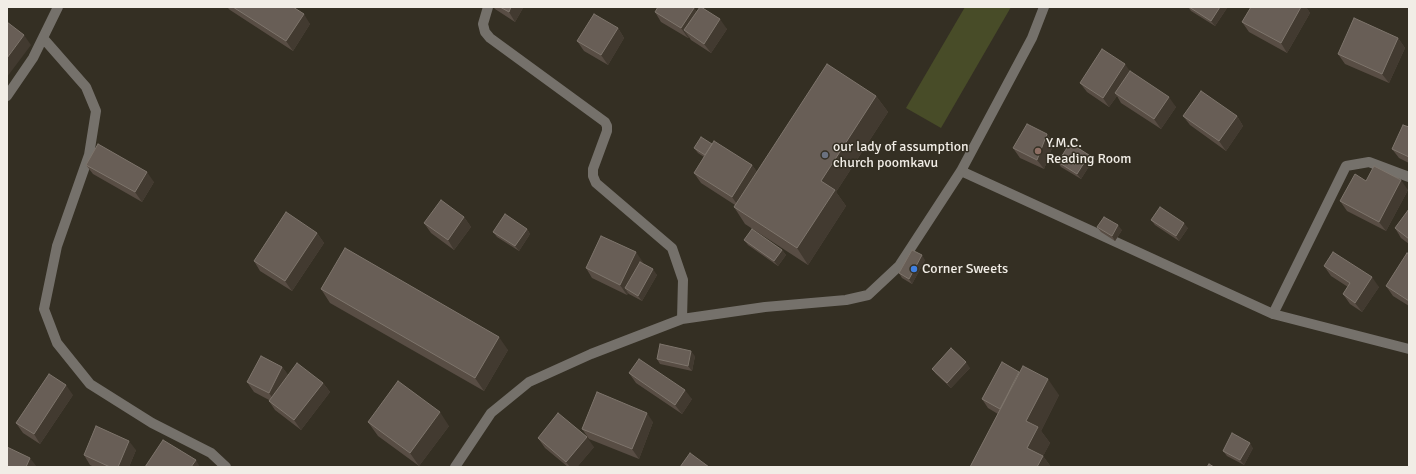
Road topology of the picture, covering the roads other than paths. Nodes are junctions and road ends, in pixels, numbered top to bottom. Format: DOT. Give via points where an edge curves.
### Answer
graph roads {
  1 [pos="58,7"];
  2 [pos="488,7"];
  3 [pos="1044,7"];
  4 [pos="43,38"];
  5 [pos="7,96"];
  6 [pos="961,171"];
  7 [pos="1409,176"];
  8 [pos="1273,314"];
  9 [pos="682,319"];
  10 [pos="1409,349"];
  11 [pos="226,467"];
  12 [pos="455,467"];
  1 -- 4 [label="street"];
  2 -- 9 [label="street" via="483,24 490,38 605,122 607,131 593,169 593,176 596,183 672,248 684,280"];
  3 -- 6 [label="street" via="1032,38"];
  4 -- 5 [label="street" via="33,58"];
  4 -- 11 [label="street" via="86,87 96,111 89,155 57,246 44,309 57,343 90,384 152,423 211,453"];
  6 -- 8 [label="street"];
  6 -- 9 [label="street" via="899,266 868,295 846,300 765,307"];
  7 -- 8 [label="street" via="1368,162 1346,166"];
  8 -- 10 [label="street"];
  9 -- 12 [label="street" via="591,354 530,382 491,413"];
}
